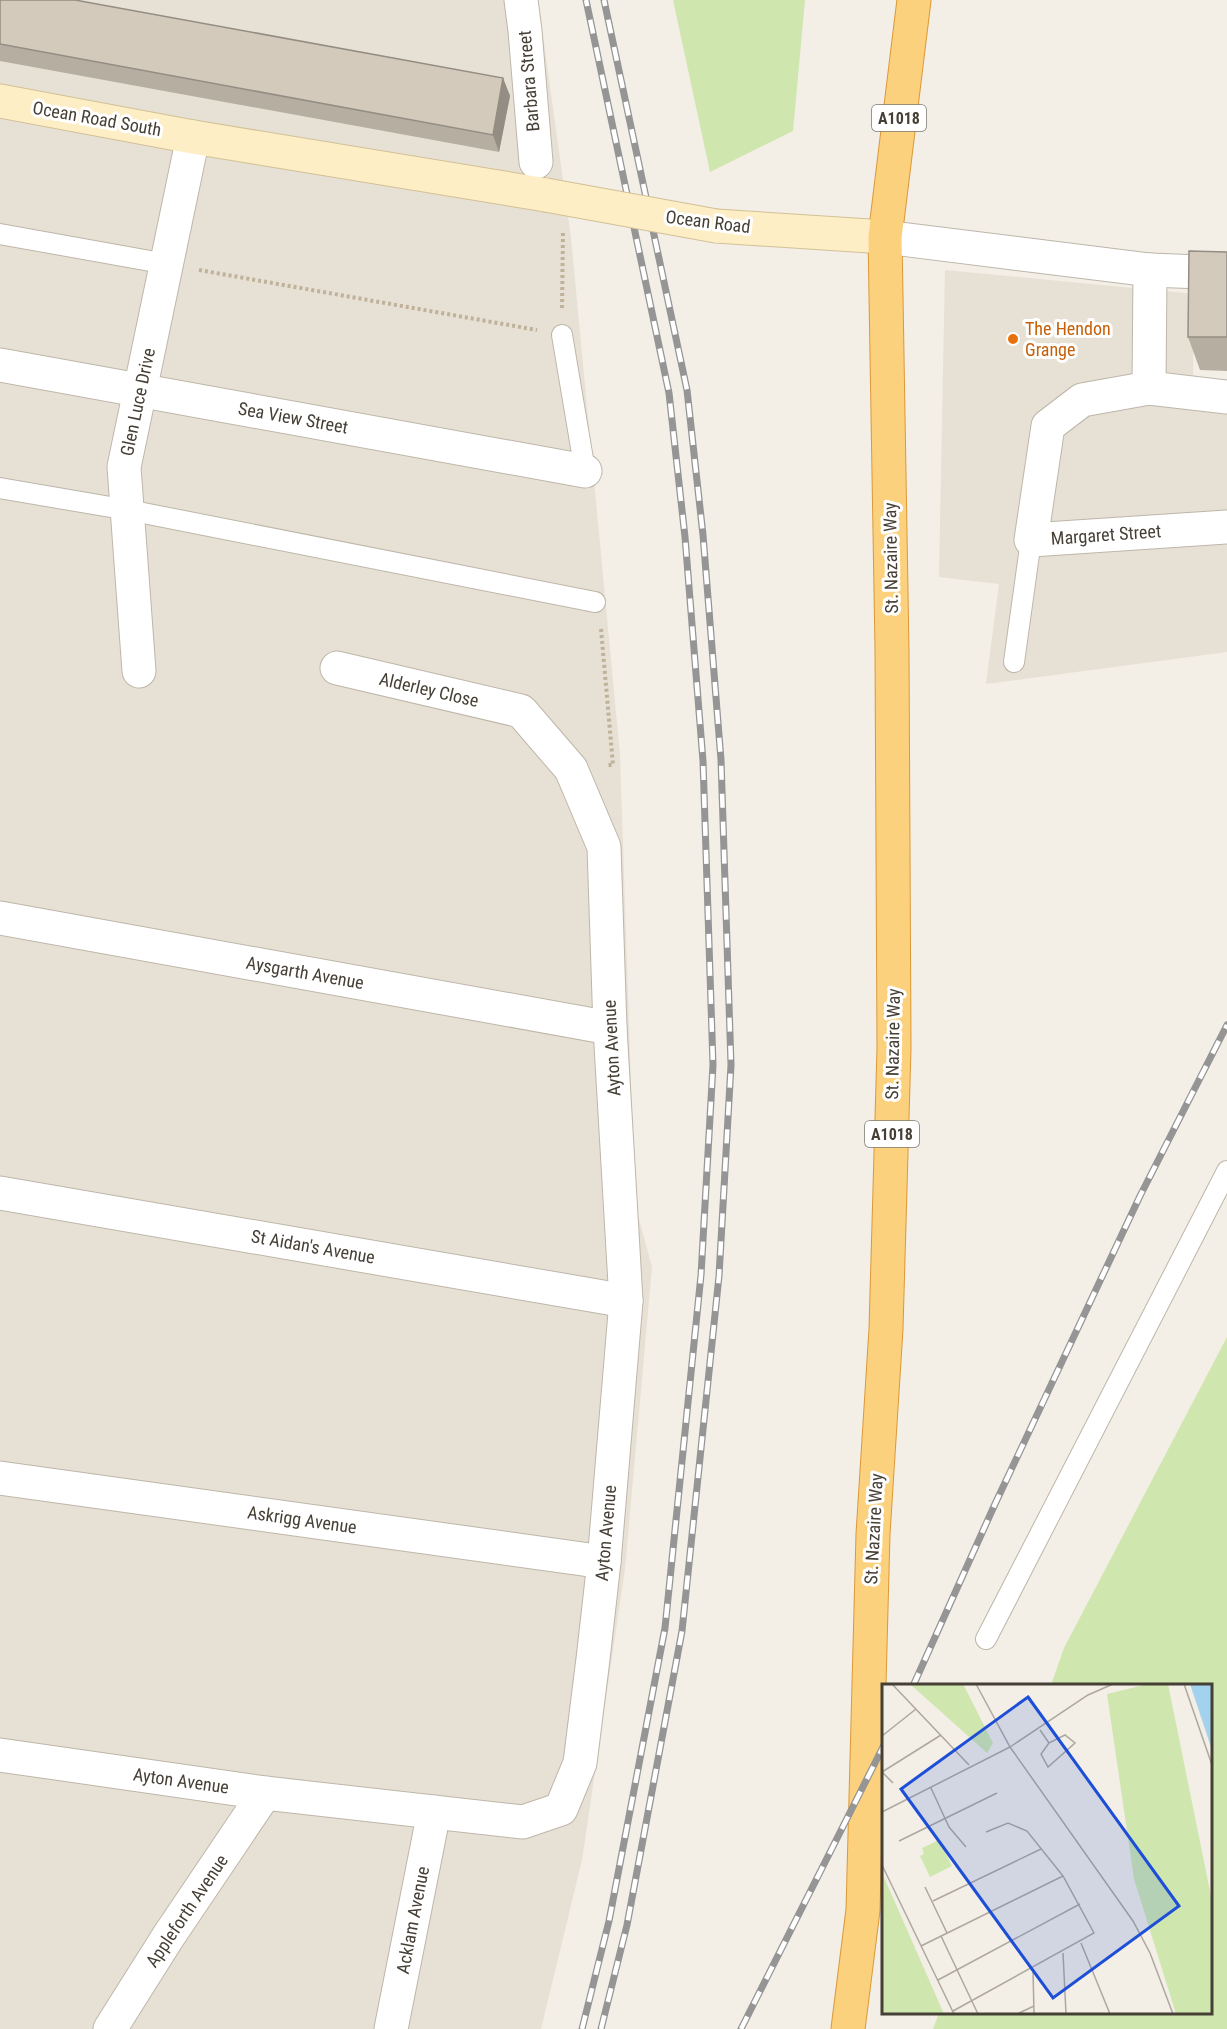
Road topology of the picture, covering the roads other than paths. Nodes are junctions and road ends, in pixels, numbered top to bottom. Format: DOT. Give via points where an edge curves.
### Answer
graph roads {
  1 [pos="521,0"];
  2 [pos="914,0"];
  3 [pos="0,101"];
  4 [pos="193,136"];
  5 [pos="536,162"];
  6 [pos="0,234"];
  7 [pos="885,237"];
  8 [pos="166,264"];
  9 [pos="1150,270"];
  10 [pos="1227,273"];
  11 [pos="562,335"];
  12 [pos="0,365"];
  13 [pos="1149,388"];
  14 [pos="140,391"];
  15 [pos="1227,397"];
  16 [pos="585,471"];
  17 [pos="0,488"];
  18 [pos="128,510"];
  19 [pos="1227,527"];
  20 [pos="1031,540"];
  21 [pos="595,602"];
  22 [pos="1014,662"];
  23 [pos="337,668"];
  24 [pos="139,671"];
  25 [pos="521,711"];
  26 [pos="0,918"];
  27 [pos="610,1028"];
  28 [pos="1227,1171"];
  29 [pos="0,1193"];
  30 [pos="626,1301"];
  31 [pos="0,1478"];
  32 [pos="604,1562"];
  33 [pos="986,1639"];
  34 [pos="1,1756"];
  35 [pos="265,1793"];
  36 [pos="434,1812"];
  37 [pos="110,2029"];
  38 [pos="391,2029"];
  39 [pos="848,2029"];
  1 -- 5 [label="street, Barbara Street"];
  2 -- 7 [label="highway, A1018"];
  3 -- 4 [label="main road, Ocean Road South"];
  4 -- 7 [label="main road, Ocean Road, bridge" via="716,226"];
  4 -- 8 [label="street, Glen Luce Drive"];
  6 -- 8 [label="lane"];
  7 -- 9 [label="street, Ocean Road"];
  7 -- 39 [label="highway, St. Nazaire Way / A1018" via="894,1048 886,1329 873,1534 863,1910"];
  8 -- 14 [label="street, Glen Luce Drive"];
  9 -- 10 [label="street, Ocean Road"];
  9 -- 13 [label="street"];
  11 -- 16 [label="lane"];
  12 -- 14 [label="street, Sea View Street"];
  13 -- 15 [label="street, Margaret Street"];
  13 -- 20 [label="street, Margaret Street" via="1082,400 1048,426"];
  14 -- 16 [label="street, Sea View Street"];
  14 -- 18 [label="street, Glen Luce Drive" via="124,467"];
  17 -- 18 [label="lane"];
  18 -- 21 [label="lane"];
  18 -- 24 [label="street, Glen Luce Drive"];
  19 -- 20 [label="street, Margaret Street"];
  20 -- 22 [label="lane"];
  23 -- 25 [label="street, Alderley Close"];
  25 -- 27 [label="street, Ayton Avenue" via="571,770 604,847"];
  26 -- 27 [label="street, Aysgarth Avenue"];
  27 -- 30 [label="street, Ayton Avenue"];
  28 -- 33 [label="lane"];
  29 -- 30 [label="street, St Aidan's Avenue"];
  30 -- 32 [label="street, Ayton Avenue"];
  31 -- 32 [label="street, Askrigg Avenue"];
  32 -- 36 [label="street, Ayton Avenue" via="580,1763 561,1809 523,1822"];
  34 -- 35 [label="street, Ayton Avenue"];
  35 -- 36 [label="street, Ayton Avenue"];
  35 -- 37 [label="street, Appleforth Avenue"];
  36 -- 38 [label="street, Acklam Avenue"];
}
